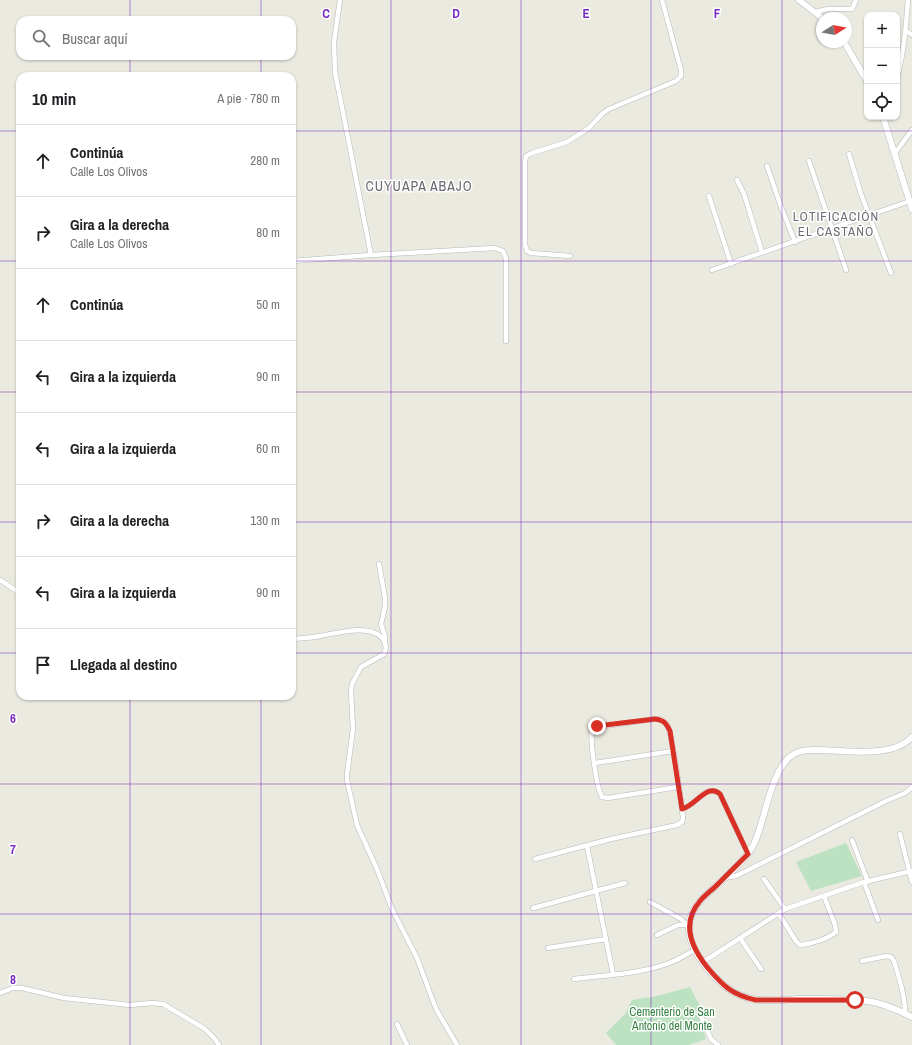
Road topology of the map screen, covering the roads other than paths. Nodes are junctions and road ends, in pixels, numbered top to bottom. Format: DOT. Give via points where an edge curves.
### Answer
graph roads {
  1 [pos="340,0"];
  2 [pos="662,0"];
  3 [pos="799,0"];
  4 [pos="856,0"];
  5 [pos="908,0"];
  6 [pos="815,12"];
  7 [pos="906,31"];
  8 [pos="912,35"];
  9 [pos="848,48"];
  10 [pos="900,67"];
  11 [pos="864,76"];
  12 [pos="884,120"];
  13 [pos="912,130"];
  14 [pos="895,153"];
  15 [pos="849,154"];
  16 [pos="809,161"];
  17 [pos="767,166"];
  18 [pos="737,180"];
  19 [pos="709,196"];
  20 [pos="911,201"];
  21 [pos="912,209"];
  22 [pos="869,215"];
  23 [pos="832,229"];
  24 [pos="795,242"];
  25 [pos="762,252"];
  26 [pos="371,255"];
  27 [pos="570,256"];
  28 [pos="296,261"];
  29 [pos="731,264"];
  30 [pos="712,270"];
  31 [pos="846,270"];
  32 [pos="891,274"];
  33 [pos="506,341"];
  34 [pos="379,564"];
  35 [pos="0,580"];
  36 [pos="16,590"];
  37 [pos="296,639"];
  38 [pos="385,642"];
  39 [pos="912,737"];
  40 [pos="673,751"];
  41 [pos="595,763"];
  42 [pos="678,787"];
  43 [pos="912,787"];
  44 [pos="682,809"];
  45 [pos="900,834"];
  46 [pos="852,840"];
  47 [pos="588,846"];
  48 [pos="748,854"];
  49 [pos="535,859"];
  50 [pos="911,871"];
  51 [pos="724,878"];
  52 [pos="764,879"];
  53 [pos="866,882"];
  54 [pos="912,882"];
  55 [pos="625,883"];
  56 [pos="596,891"];
  57 [pos="824,896"];
  58 [pos="650,902"];
  59 [pos="533,908"];
  60 [pos="786,909"];
  61 [pos="779,914"];
  62 [pos="878,920"];
  63 [pos="688,925"];
  64 [pos="657,935"];
  65 [pos="740,938"];
  66 [pos="606,939"];
  67 [pos="548,948"];
  68 [pos="695,950"];
  69 [pos="862,961"];
  70 [pos="703,962"];
  71 [pos="761,969"];
  72 [pos="613,974"];
  73 [pos="574,979"];
  74 [pos="0,993"];
  75 [pos="699,1012"];
  76 [pos="905,1013"];
  77 [pos="912,1017"];
  78 [pos="397,1024"];
  79 [pos="219,1045"];
  80 [pos="407,1045"];
  81 [pos="458,1045"];
  82 [pos="718,1045"];
  1 -- 26 [label="street" via="334,42 335,72"];
  2 -- 27 [label="street" via="681,76 676,81 609,109 589,128 567,142 526,156 527,251 531,254"];
  3 -- 6 [label="street"];
  4 -- 6 [label="street" via="852,9"];
  5 -- 7 [label="street"];
  7 -- 8 [label="street"];
  7 -- 10 [label="street"];
  9 -- 11 [label="street"];
  12 -- 14 [label="street"];
  13 -- 14 [label="street"];
  14 -- 20 [label="street"];
  15 -- 22 [label="street"];
  16 -- 23 [label="street"];
  17 -- 24 [label="street"];
  18 -- 25 [label="street" via="744,194"];
  19 -- 29 [label="street"];
  20 -- 21 [label="street"];
  20 -- 22 [label="street"];
  22 -- 23 [label="street"];
  22 -- 32 [label="street"];
  23 -- 24 [label="street"];
  23 -- 31 [label="street"];
  24 -- 25 [label="street"];
  25 -- 29 [label="street"];
  26 -- 28 [label="street"];
  26 -- 33 [label="street" via="495,248 503,251 506,259"];
  29 -- 30 [label="street"];
  34 -- 38 [label="street" via="385,598 380,624"];
  35 -- 36 [label="street"];
  37 -- 38 [label="street" via="349,631 376,633"];
  38 -- 81 [label="street" via="384,654 361,667 351,688 353,729 347,780 357,825 392,909 417,958 436,1009"];
  39 -- 48 [label="street" via="902,745 885,751 812,750 794,754 781,767"];
  40 -- 41 [label="street"];
  40 -- 41 [label="street" via="670,731 662,719 597,726 592,729 591,734"];
  40 -- 42 [label="street"];
  41 -- 42 [label="street" via="602,797"];
  42 -- 44 [label="street"];
  43 -- 51 [label="street" via="905,793 886,800 736,876"];
  44 -- 47 [label="street" via="682,822 677,825"];
  44 -- 48 [label="street" via="690,806 706,792 716,790"];
  45 -- 50 [label="street"];
  46 -- 53 [label="street"];
  47 -- 49 [label="street"];
  47 -- 56 [label="street"];
  48 -- 51 [label="street"];
  50 -- 53 [label="street"];
  50 -- 54 [label="street"];
  51 -- 63 [label="street" via="699,902"];
  52 -- 60 [label="street"];
  53 -- 57 [label="street"];
  53 -- 62 [label="street"];
  55 -- 56 [label="street"];
  56 -- 59 [label="street"];
  56 -- 66 [label="street"];
  57 -- 60 [label="street"];
  57 -- 61 [label="street" via="835,925 836,932 832,935 800,945"];
  58 -- 63 [label="street" via="682,919"];
  60 -- 61 [label="street"];
  61 -- 65 [label="street"];
  63 -- 64 [label="street" via="678,925"];
  63 -- 68 [label="street"];
  65 -- 70 [label="street"];
  65 -- 71 [label="street"];
  66 -- 67 [label="street"];
  66 -- 72 [label="street"];
  68 -- 70 [label="street"];
  68 -- 72 [label="street" via="657,967"];
  69 -- 76 [label="street" via="891,957 903,995"];
  70 -- 76 [label="street" via="729,990 745,998 774,1001 866,1001"];
  72 -- 73 [label="street"];
  74 -- 79 [label="street" via="22,988 64,998 130,1005 163,1004 205,1029"];
  75 -- 82 [label="street" via="711,1039"];
  76 -- 77 [label="street"];
  78 -- 80 [label="street"];
}
